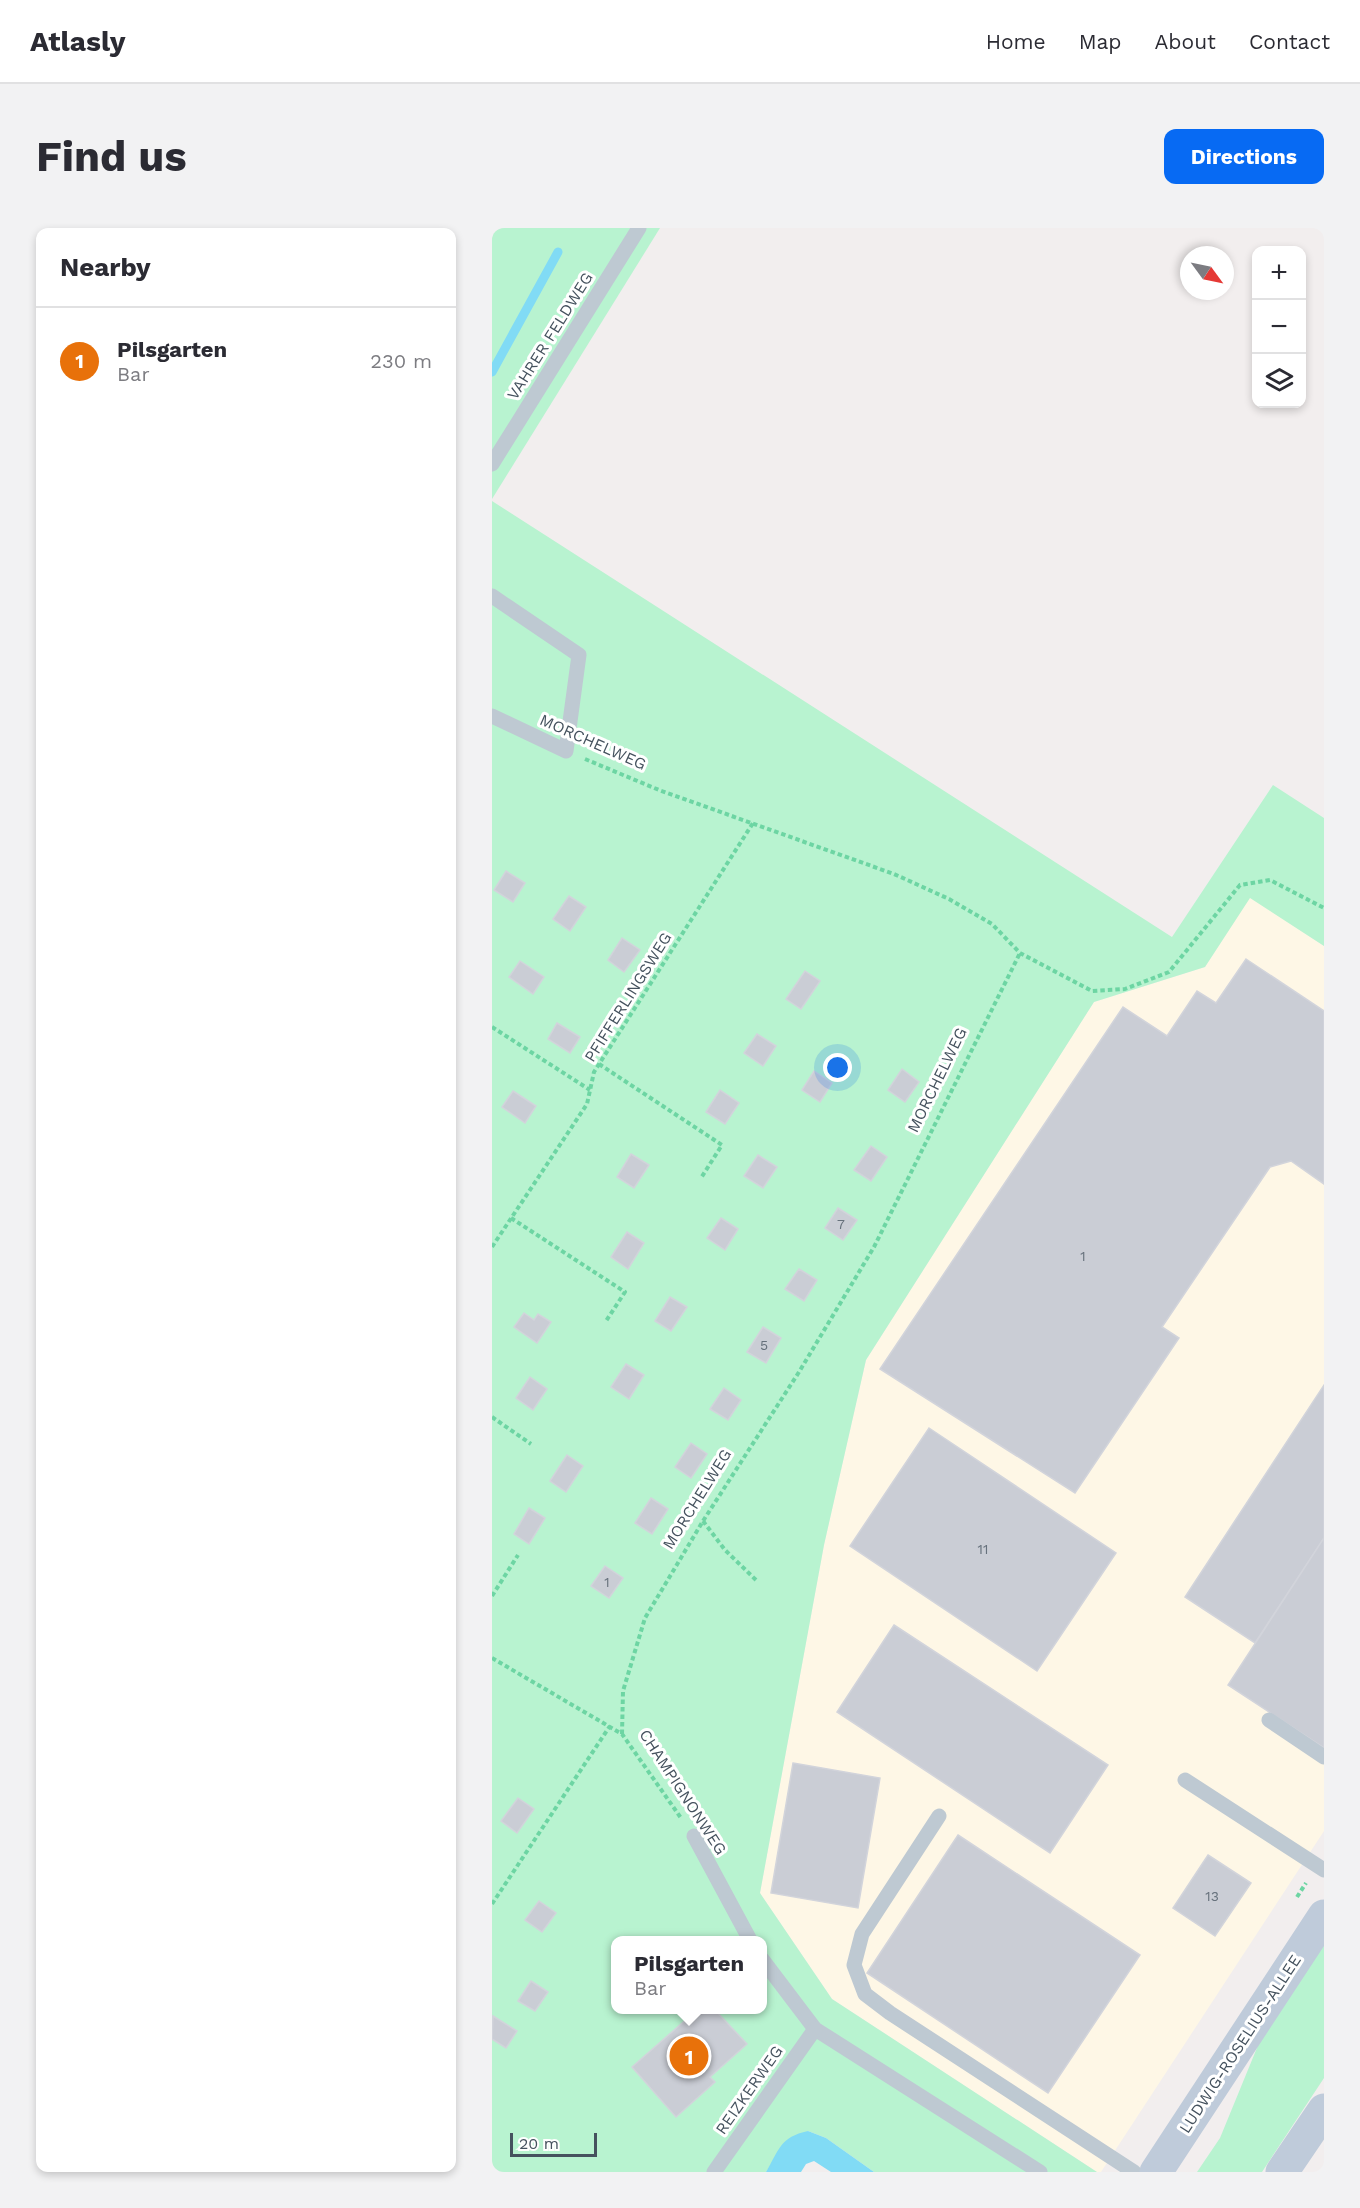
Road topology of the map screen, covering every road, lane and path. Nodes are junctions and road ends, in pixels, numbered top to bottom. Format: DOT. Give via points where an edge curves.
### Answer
graph roads {
  1 [pos="639,228"];
  2 [pos="492,464"];
  3 [pos="492,596"];
  4 [pos="492,716"];
  5 [pos="566,751"];
  6 [pos="753,823"];
  7 [pos="1324,909"];
  8 [pos="1020,953"];
  9 [pos="492,1027"];
  10 [pos="599,1064"];
  11 [pos="590,1090"];
  12 [pos="701,1178"];
  13 [pos="511,1218"];
  14 [pos="494,1240"];
  15 [pos="492,1247"];
  16 [pos="606,1321"];
  17 [pos="492,1418"];
  18 [pos="531,1444"];
  19 [pos="703,1521"];
  20 [pos="518,1555"];
  21 [pos="756,1580"];
  22 [pos="492,1596"];
  23 [pos="492,1658"];
  24 [pos="1269,1720"];
  25 [pos="610,1726"];
  26 [pos="622,1734"];
  27 [pos="1324,1757"];
  28 [pos="1185,1780"];
  29 [pos="939,1816"];
  30 [pos="694,1836"];
  31 [pos="1324,1870"];
  32 [pos="492,1904"];
  33 [pos="1324,1917"];
  34 [pos="747,1936"];
  35 [pos="767,1966"];
  36 [pos="815,2029"];
  37 [pos="1324,2110"];
  38 [pos="714,2172"];
  39 [pos="1040,2172"];
  40 [pos="1134,2172"];
  41 [pos="1156,2172"];
  42 [pos="1282,2172"];
  1 -- 2 [label="lane, VAHRER FELDWEG"];
  3 -- 5 [label="lane" via="579,654"];
  4 -- 5 [label="lane, MORCHELWEG"];
  5 -- 6 [label="path, MORCHELWEG"];
  6 -- 8 [label="path, MORCHELWEG" via="894,874 949,899 992,924"];
  6 -- 10 [label="path, PFIFFERLINGSWEG"];
  7 -- 8 [label="path" via="1270,880 1240,885 1169,972 1125,989 1092,991"];
  8 -- 19 [label="path, MORCHELWEG" via="874,1247"];
  9 -- 11 [label="path"];
  10 -- 11 [label="path, PFIFFERLINGSWEG"];
  10 -- 12 [label="path" via="722,1145"];
  11 -- 13 [label="path, PFIFFERLINGSWEG" via="587,1104"];
  13 -- 14 [label="path, PFIFFERLINGSWEG"];
  13 -- 16 [label="path" via="625,1292"];
  14 -- 15 [label="path, PFIFFERLINGSWEG"];
  17 -- 18 [label="path"];
  19 -- 21 [label="path" via="725,1550"];
  19 -- 26 [label="path, MORCHELWEG" via="645,1618 623,1691"];
  20 -- 22 [label="path"];
  23 -- 25 [label="path, CHAMPIGNONWEG"];
  24 -- 27 [label="lane"];
  25 -- 26 [label="path, CHAMPIGNONWEG"];
  25 -- 32 [label="path"];
  26 -- 30 [label="path, CHAMPIGNONWEG"];
  28 -- 31 [label="lane"];
  29 -- 40 [label="lane" via="862,1934 854,1965 864,1994"];
  30 -- 34 [label="lane, CHAMPIGNONWEG"];
  33 -- 41 [label="main road, LUDWIG-ROSELIUS-ALLEE"];
  35 -- 36 [label="lane"];
  36 -- 38 [label="lane, REIZKERWEG"];
  36 -- 39 [label="lane"];
  37 -- 42 [label="main road"];
}
